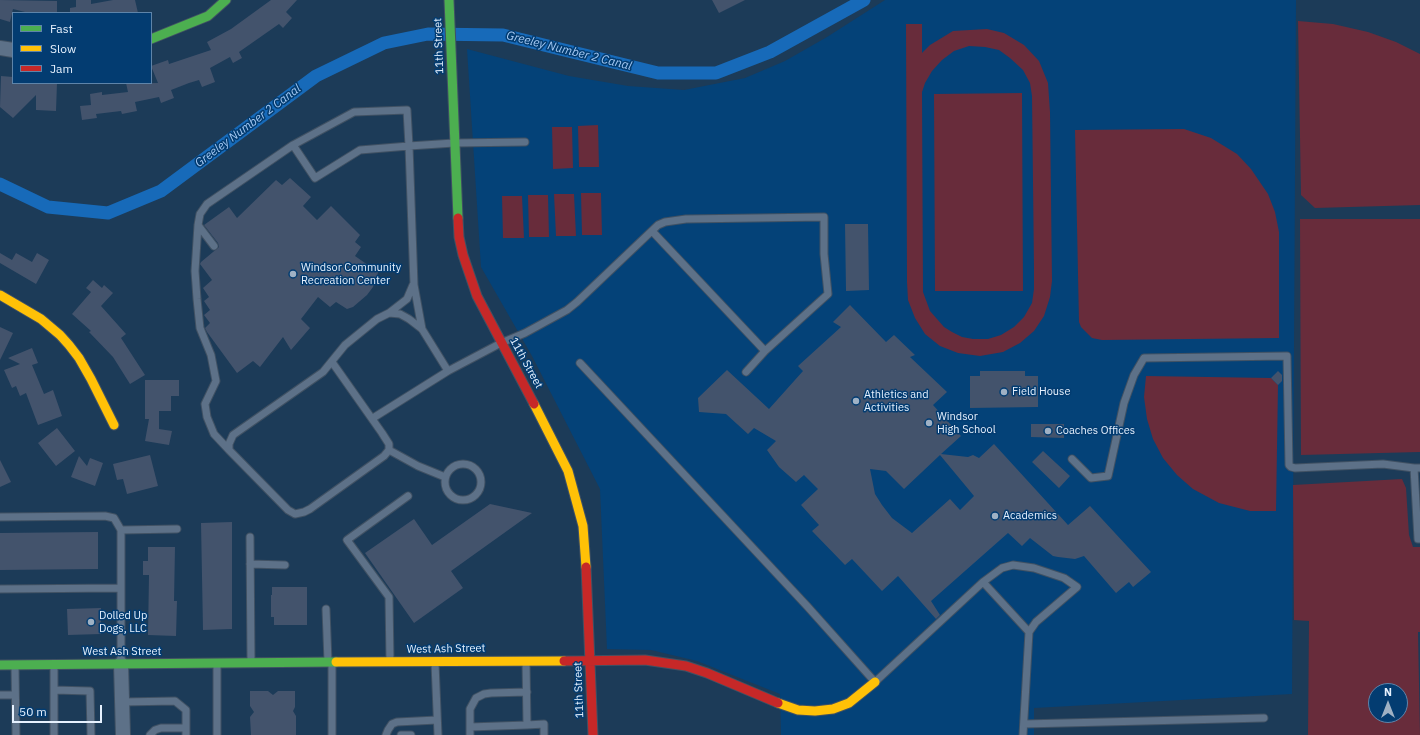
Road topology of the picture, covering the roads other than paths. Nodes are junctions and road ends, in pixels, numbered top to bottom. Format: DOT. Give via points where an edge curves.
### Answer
graph roads {
  1 [pos="226,0"];
  2 [pos="449,4"];
  3 [pos="152,39"];
  4 [pos="0,48"];
  5 [pos="12,50"];
  6 [pos="525,142"];
  7 [pos="454,143"];
  8 [pos="293,146"];
  9 [pos="409,146"];
  10 [pos="198,225"];
  11 [pos="652,231"];
  12 [pos="214,246"];
  13 [pos="414,285"];
  14 [pos="0,295"];
  15 [pos="389,313"];
  16 [pos="422,329"];
  17 [pos="501,342"];
  18 [pos="765,352"];
  19 [pos="332,362"];
  20 [pos="580,363"];
  21 [pos="448,371"];
  22 [pos="746,372"];
  23 [pos="373,418"];
  24 [pos="114,425"];
  25 [pos="229,450"];
  26 [pos="389,450"];
  27 [pos="1072,459"];
  28 [pos="1417,468"];
  29 [pos="445,477"];
  30 [pos="408,496"];
  31 [pos="0,517"];
  32 [pos="177,529"];
  33 [pos="121,530"];
  34 [pos="250,537"];
  35 [pos="1420,540"];
  36 [pos="250,564"];
  37 [pos="285,565"];
  38 [pos="983,582"];
  39 [pos="0,588"];
  40 [pos="121,588"];
  41 [pos="326,609"];
  42 [pos="1029,632"];
  43 [pos="590,659"];
  44 [pos="526,660"];
  45 [pos="390,661"];
  46 [pos="435,661"];
  47 [pos="330,662"];
  48 [pos="217,663"];
  49 [pos="251,663"];
  50 [pos="54,664"];
  51 [pos="121,664"];
  52 [pos="0,665"];
  53 [pos="15,665"];
  54 [pos="875,682"];
  55 [pos="54,690"];
  56 [pos="527,692"];
  57 [pos="15,694"];
  58 [pos="0,695"];
  59 [pos="122,702"];
  60 [pos="1264,718"];
  61 [pos="437,720"];
  62 [pos="1024,724"];
  63 [pos="528,725"];
  64 [pos="186,731"];
  65 [pos="470,731"];
  66 [pos="16,735"];
  67 [pos="54,735"];
  68 [pos="91,735"];
  69 [pos="123,735"];
  70 [pos="150,735"];
  71 [pos="217,735"];
  72 [pos="332,735"];
  73 [pos="386,735"];
  74 [pos="401,735"];
  75 [pos="412,735"];
  76 [pos="438,735"];
  77 [pos="544,735"];
  78 [pos="593,735"];
  79 [pos="1023,735"];
  1 -- 3 [label="street" via="208,16"];
  2 -- 7 [label="street, 11th Street"];
  4 -- 5 [label="street"];
  6 -- 7 [label="lane"];
  7 -- 9 [label="lane"];
  7 -- 17 [label="street, 11th Street" via="458,221 463,255 477,296"];
  8 -- 9 [label="lane" via="315,178 360,150"];
  8 -- 9 [label="lane" via="354,112 408,110"];
  8 -- 10 [label="lane" via="207,204 200,214"];
  9 -- 13 [label="lane"];
  10 -- 12 [label="lane"];
  10 -- 25 [label="lane" via="195,271 200,328 211,356 216,381 205,404 214,434"];
  11 -- 17 [label="lane" via="574,305 525,333"];
  11 -- 18 [label="lane"];
  11 -- 18 [label="lane" via="658,225 678,219 824,217 828,294"];
  13 -- 15 [label="lane" via="408,299"];
  13 -- 16 [label="lane"];
  14 -- 24 [label="street" via="41,319 70,345"];
  15 -- 16 [label="lane" via="400,314"];
  15 -- 19 [label="lane" via="377,319 345,345"];
  16 -- 21 [label="lane"];
  17 -- 21 [label="lane"];
  17 -- 43 [label="street, 11th Street" via="554,441 568,471 576,497 586,556"];
  18 -- 22 [label="lane"];
  19 -- 23 [label="lane"];
  19 -- 25 [label="lane" via="323,372 233,434"];
  20 -- 54 [label="lane"];
  21 -- 23 [label="lane"];
  23 -- 26 [label="lane" via="389,444"];
  25 -- 26 [label="lane" via="288,510 295,514 310,509"];
  26 -- 29 [label="lane"];
  27 -- 28 [label="lane" via="1091,478 1108,476 1124,403 1134,375 1144,358 1287,356 1291,467 1383,464"];
  28 -- 35 [label="lane"];
  29 -- 29 [label="lane" via="445,488 458,500 474,496 481,485 479,473 469,464 456,464"];
  30 -- 45 [label="lane" via="347,540 389,597"];
  31 -- 33 [label="lane" via="105,516 114,518"];
  32 -- 33 [label="lane"];
  33 -- 40 [label="lane"];
  34 -- 36 [label="lane"];
  36 -- 37 [label="lane"];
  36 -- 49 [label="lane"];
  38 -- 42 [label="lane"];
  38 -- 42 [label="lane" via="1002,568 1013,565 1034,568 1064,578 1077,587 1036,622"];
  38 -- 54 [label="lane"];
  39 -- 40 [label="lane"];
  40 -- 51 [label="lane"];
  41 -- 47 [label="lane"];
  42 -- 62 [label="lane"];
  43 -- 44 [label="street, West Ash Street"];
  43 -- 54 [label="street, West Ash Street" via="645,660 686,666 798,710 833,709 849,703"];
  43 -- 78 [label="street, 11th Street"];
  44 -- 46 [label="street, West Ash Street"];
  44 -- 56 [label="lane"];
  45 -- 46 [label="street, West Ash Street"];
  45 -- 47 [label="street, West Ash Street"];
  46 -- 61 [label="lane"];
  47 -- 49 [label="street, West Ash Street"];
  47 -- 72 [label="lane"];
  48 -- 49 [label="street, West Ash Street"];
  48 -- 51 [label="street, West Ash Street"];
  48 -- 71 [label="lane"];
  50 -- 51 [label="street, West Ash Street"];
  50 -- 53 [label="street, West Ash Street"];
  50 -- 55 [label="lane"];
  51 -- 59 [label="street"];
  52 -- 53 [label="street, West Ash Street"];
  53 -- 57 [label="lane"];
  55 -- 67 [label="lane"];
  55 -- 68 [label="lane" via="90,690"];
  56 -- 63 [label="lane"];
  56 -- 65 [label="lane" via="491,692 479,696 470,709"];
  57 -- 58 [label="lane"];
  57 -- 66 [label="lane"];
  59 -- 64 [label="lane" via="175,701 186,710"];
  59 -- 69 [label="street"];
  60 -- 62 [label="lane"];
  61 -- 73 [label="lane" via="397,722 392,724"];
  61 -- 76 [label="lane"];
  62 -- 79 [label="lane"];
  63 -- 65 [label="lane"];
  63 -- 77 [label="lane" via="544,724"];
  64 -- 70 [label="lane" via="161,728"];
  74 -- 75 [label="lane"];
}
